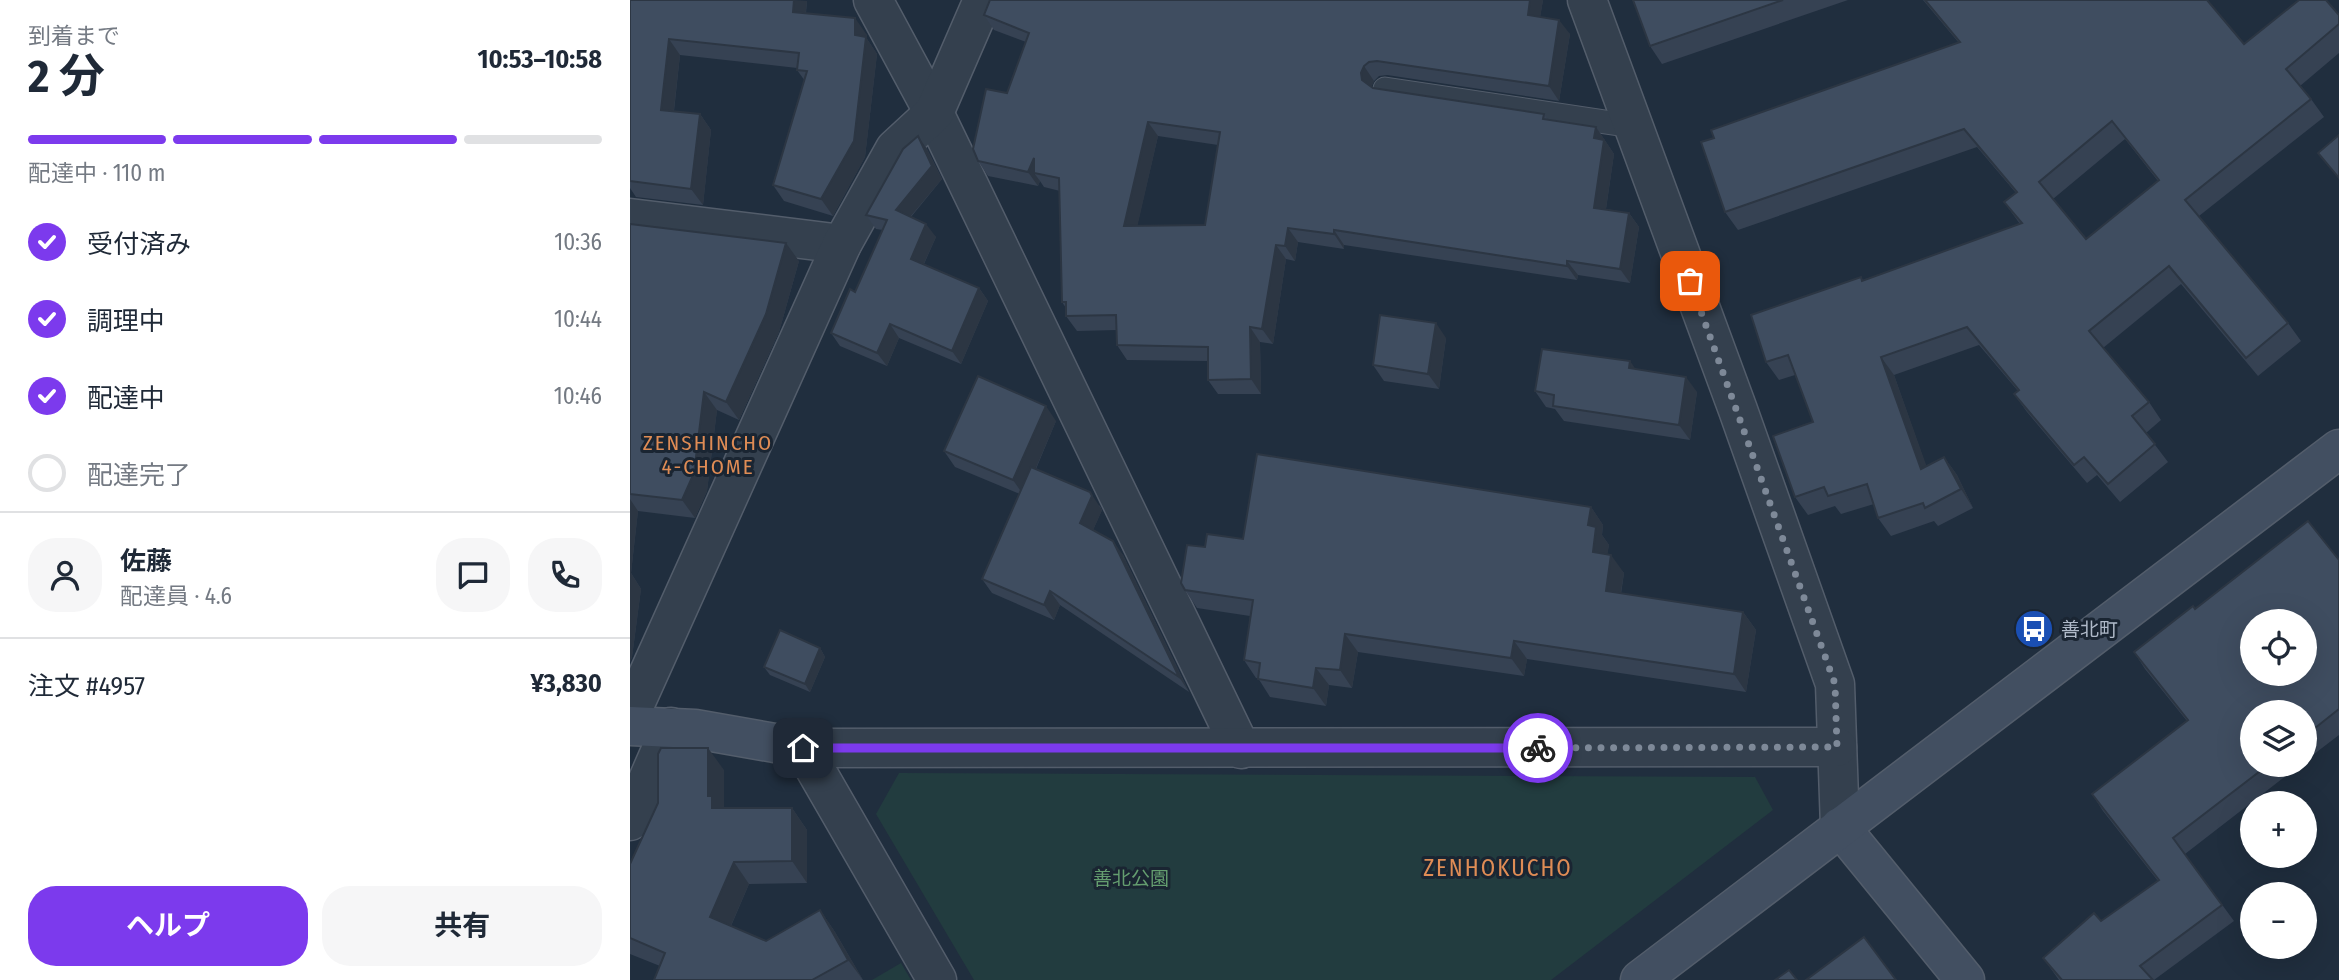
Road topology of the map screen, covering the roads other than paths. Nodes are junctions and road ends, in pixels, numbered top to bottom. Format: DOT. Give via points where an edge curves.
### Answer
graph roads {
  1 [pos="873,0"];
  2 [pos="983,0"];
  3 [pos="1587,0"];
  4 [pos="1385,89"];
  5 [pos="934,113"];
  6 [pos="1632,126"];
  7 [pos="630,218"];
  8 [pos="842,244"];
  9 [pos="2339,449"];
  10 [pos="630,715"];
  11 [pos="630,726"];
  12 [pos="671,727"];
  13 [pos="1837,747"];
  14 [pos="803,748"];
  15 [pos="1241,749"];
  16 [pos="630,821"];
  17 [pos="1840,827"];
  18 [pos="937,980"];
  19 [pos="1640,980"];
  20 [pos="1965,980"];
  1 -- 5 [label="street"];
  2 -- 5 [label="street"];
  3 -- 6 [label="street"];
  4 -- 6 [label="lane"];
  5 -- 8 [label="street" via="895,149"];
  5 -- 15 [label="street"];
  6 -- 13 [label="street" via="1835,684"];
  7 -- 8 [label="street"];
  8 -- 10 [label="street"];
  9 -- 17 [label="street"];
  11 -- 12 [label="street"];
  12 -- 14 [label="street"];
  12 -- 16 [label="street"];
  13 -- 15 [label="street"];
  13 -- 17 [label="street"];
  14 -- 15 [label="street"];
  14 -- 18 [label="street"];
  17 -- 19 [label="street"];
  17 -- 20 [label="street"];
}
